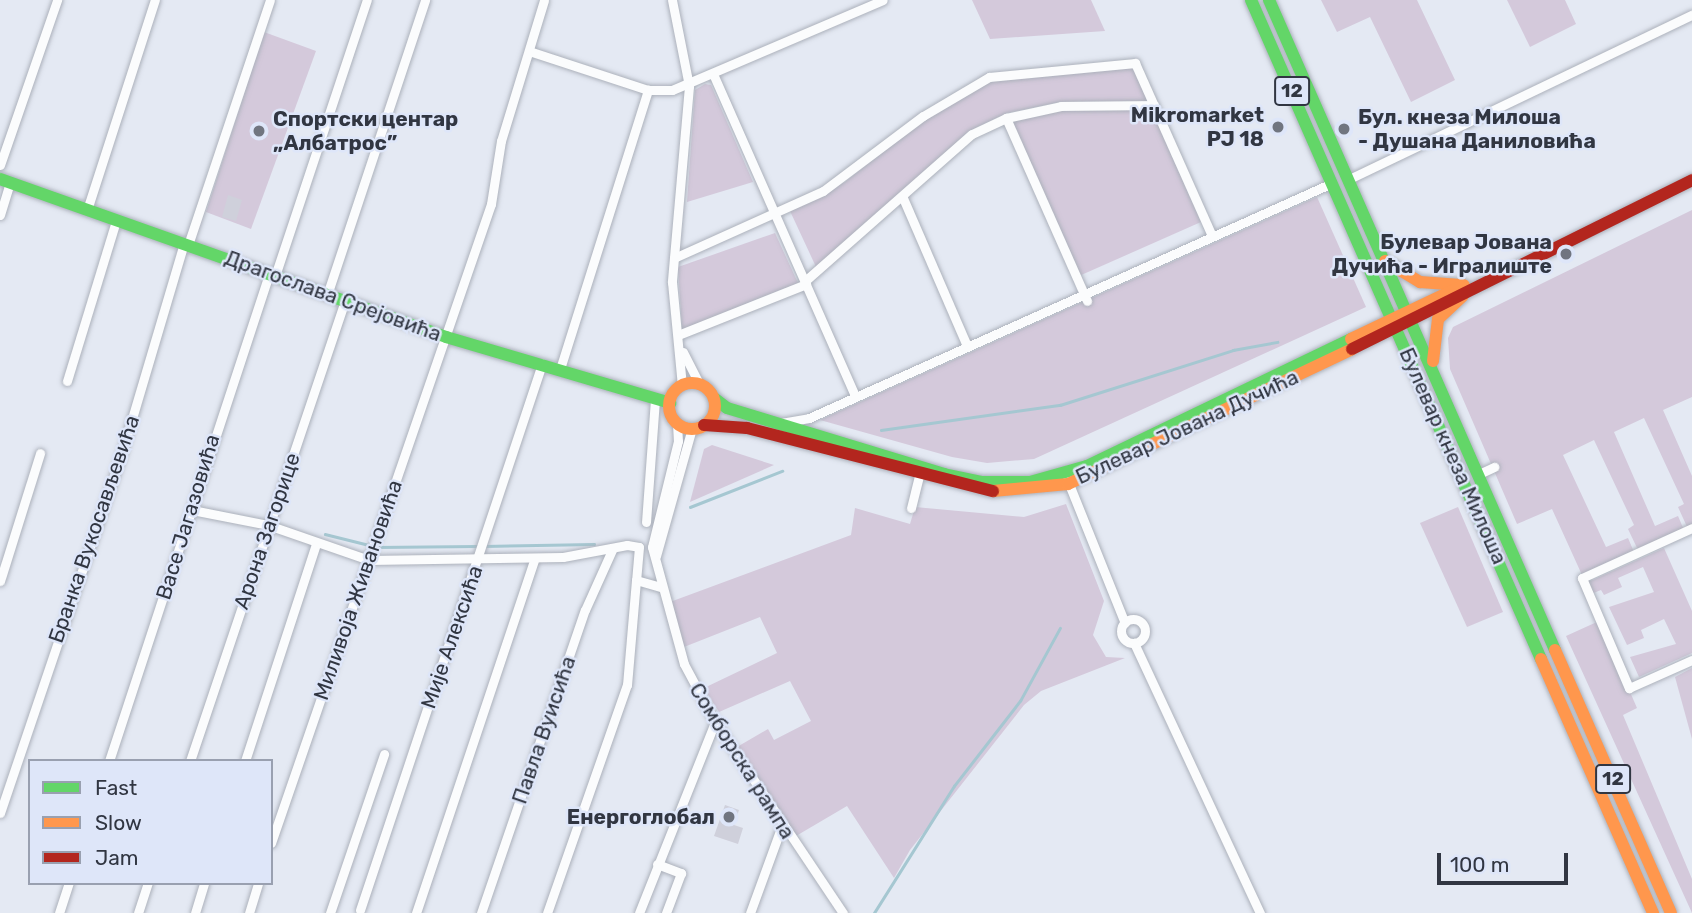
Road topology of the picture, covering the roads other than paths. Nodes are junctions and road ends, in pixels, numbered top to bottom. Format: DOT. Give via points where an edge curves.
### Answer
graph roads {
  1 [pos="57,0"];
  2 [pos="155,0"];
  3 [pos="270,0"];
  4 [pos="366,0"];
  5 [pos="425,0"];
  6 [pos="544,0"];
  7 [pos="672,0"];
  8 [pos="883,0"];
  9 [pos="1251,0"];
  10 [pos="1269,0"];
  11 [pos="1692,15"];
  12 [pos="532,52"];
  13 [pos="714,75"];
  14 [pos="689,86"];
  15 [pos="648,90"];
  16 [pos="1154,105"];
  17 [pos="1006,118"];
  18 [pos="0,165"];
  19 [pos="1349,179"];
  20 [pos="1692,180"];
  21 [pos="5,181"];
  22 [pos="1332,183"];
  23 [pos="903,198"];
  24 [pos="87,209"];
  25 [pos="0,215"];
  26 [pos="775,215"];
  27 [pos="116,220"];
  28 [pos="1212,236"];
  29 [pos="186,244"];
  30 [pos="674,258"];
  31 [pos="1385,261"];
  32 [pos="272,275"];
  33 [pos="805,283"];
  34 [pos="1462,291"];
  35 [pos="327,295"];
  36 [pos="1085,297"];
  37 [pos="345,301"];
  38 [pos="1409,316"];
  39 [pos="1394,323"];
  40 [pos="678,335"];
  41 [pos="446,337"];
  42 [pos="967,346"];
  43 [pos="680,347"];
  44 [pos="542,365"];
  45 [pos="560,369"];
  46 [pos="1433,370"];
  47 [pos="67,381"];
  48 [pos="700,384"];
  49 [pos="682,385"];
  50 [pos="855,396"];
  51 [pos="655,398"];
  52 [pos="714,398"];
  53 [pos="670,403"];
  54 [pos="809,418"];
  55 [pos="677,423"];
  56 [pos="779,424"];
  57 [pos="698,427"];
  58 [pos="809,432"];
  59 [pos="40,453"];
  60 [pos="1494,467"];
  61 [pos="1479,474"];
  62 [pos="919,477"];
  63 [pos="1067,479"];
  64 [pos="911,508"];
  65 [pos="192,510"];
  66 [pos="646,522"];
  67 [pos="268,525"];
  68 [pos="1692,528"];
  69 [pos="316,544"];
  70 [pos="482,549"];
  71 [pos="612,550"];
  72 [pos="656,556"];
  73 [pos="535,558"];
  74 [pos="369,560"];
  75 [pos="636,580"];
  76 [pos="0,581"];
  77 [pos="661,587"];
  78 [pos="1128,622"];
  79 [pos="1138,642"];
  80 [pos="1554,645"];
  81 [pos="1539,652"];
  82 [pos="1692,660"];
  83 [pos="715,722"];
  84 [pos="384,754"];
  85 [pos="110,759"];
  86 [pos="191,759"];
  87 [pos="246,759"];
  88 [pos="0,813"];
  89 [pos="782,825"];
  90 [pos="273,837"];
  91 [pos="657,864"];
  92 [pos="68,885"];
  93 [pos="147,885"];
  94 [pos="203,885"];
  95 [pos="257,885"];
  96 [pos="360,910"];
  97 [pos="59,913"];
  98 [pos="138,913"];
  99 [pos="195,913"];
  100 [pos="249,913"];
  101 [pos="330,913"];
  102 [pos="416,913"];
  103 [pos="481,913"];
  104 [pos="547,913"];
  105 [pos="639,913"];
  106 [pos="666,913"];
  107 [pos="750,913"];
  108 [pos="844,913"];
  109 [pos="1261,913"];
  110 [pos="1653,913"];
  111 [pos="1671,913"];
  1 -- 18 [label="street"];
  2 -- 24 [label="street"];
  3 -- 29 [label="street, Бранка Вукосављевића"];
  4 -- 32 [label="street, Васе Јагазовића"];
  5 -- 35 [label="street"];
  6 -- 12 [label="street, Миливоја Живановића"];
  7 -- 14 [label="street"];
  8 -- 13 [label="street"];
  9 -- 22 [label="street, Булевар кнеза Милоша / 12"];
  10 -- 19 [label="street, Булевар кнеза Милоша / 12"];
  11 -- 19 [label="street"];
  12 -- 15 [label="street"];
  12 -- 41 [label="street, Миливоја Живановића" via="501,141 491,204"];
  13 -- 14 [label="street"];
  13 -- 26 [label="street"];
  14 -- 15 [label="street"];
  14 -- 30 [label="street"];
  15 -- 45 [label="street"];
  16 -- 17 [label="street" via="1061,106"];
  16 -- 26 [label="street" via="1135,63 989,77 923,116 844,178"];
  16 -- 28 [label="street"];
  17 -- 23 [label="street" via="972,134"];
  17 -- 36 [label="street"];
  19 -- 31 [label="street, Булевар кнеза Милоша / 12"];
  20 -- 34 [label="street, Булевар Јована Дучића"];
  21 -- 24 [label="street, Драгослава Срејовића"];
  21 -- 25 [label="street"];
  22 -- 28 [label="street"];
  22 -- 39 [label="street, Булевар кнеза Милоша / 12"];
  23 -- 33 [label="street"];
  23 -- 42 [label="street"];
  24 -- 27 [label="street, Драгослава Срејовића"];
  26 -- 30 [label="street"];
  26 -- 33 [label="street"];
  27 -- 29 [label="street, Драгослава Срејовића"];
  27 -- 47 [label="street"];
  28 -- 36 [label="street"];
  29 -- 32 [label="street, Драгослава Срејовића"];
  29 -- 88 [label="street, Бранка Вукосављевића"];
  30 -- 40 [label="street"];
  31 -- 34 [label="street" via="1420,282"];
  31 -- 38 [label="street, Булевар кнеза Милоша / 12"];
  32 -- 35 [label="street, Драгослава Срејовића"];
  32 -- 65 [label="street, Васе Јагазовића"];
  33 -- 40 [label="street"];
  33 -- 50 [label="street"];
  34 -- 38 [label="street, Булевар Јована Дучића"];
  34 -- 46 [label="street" via="1438,319"];
  35 -- 37 [label="street, Драгослава Срејовића"];
  36 -- 42 [label="street"];
  37 -- 41 [label="street, Драгослава Срејовића"];
  37 -- 67 [label="street, Арона Загорице"];
  38 -- 39 [label="street, Булевар Јована Дучића"];
  38 -- 46 [label="street, Булевар кнеза Милоша / 12"];
  39 -- 63 [label="street, Булевар Јована Дучића"];
  39 -- 81 [label="street, Булевар кнеза Милоша / 12"];
  40 -- 43 [label="street"];
  41 -- 44 [label="street, Драгослава Срејовића"];
  41 -- 74 [label="street, Миливоја Живановића"];
  42 -- 50 [label="street"];
  43 -- 48 [label="street"];
  43 -- 49 [label="street"];
  44 -- 45 [label="street, Драгослава Срејовића"];
  44 -- 70 [label="street, Мије Алексића"];
  45 -- 51 [label="street, Драгослава Срејовића"];
  46 -- 61 [label="street, Булевар кнеза Милоша / 12"];
  48 -- 49 [label="street"];
  48 -- 52 [label="street"];
  49 -- 53 [label="street"];
  50 -- 54 [label="street"];
  51 -- 53 [label="street, Драгослава Срејовића"];
  51 -- 66 [label="street"];
  52 -- 56 [label="street, Булевар Јована Дучића" via="727,408"];
  52 -- 57 [label="street" via="715,410"];
  53 -- 55 [label="street"];
  54 -- 56 [label="street"];
  54 -- 58 [label="street"];
  55 -- 57 [label="street"];
  55 -- 72 [label="street, Сомборска рампа" via="678,441 652,547"];
  56 -- 58 [label="street, Булевар Јована Дучића"];
  57 -- 62 [label="street, Булевар Јована Дучића" via="747,428"];
  57 -- 72 [label="street, Сомборска рампа"];
  58 -- 63 [label="street, Булевар Јована Дучића" via="981,482"];
  59 -- 76 [label="street"];
  60 -- 61 [label="street"];
  61 -- 80 [label="street, Булевар кнеза Милоша / 12"];
  62 -- 63 [label="street, Булевар Јована Дучића" via="1005,493"];
  62 -- 64 [label="street"];
  63 -- 78 [label="street"];
  65 -- 67 [label="street"];
  65 -- 85 [label="street, Васе Јагазовића"];
  67 -- 69 [label="street"];
  67 -- 86 [label="street, Арона Загорице"];
  68 -- 82 [label="street" via="1581,578 1629,688"];
  69 -- 74 [label="street"];
  69 -- 87 [label="street"];
  70 -- 73 [label="street"];
  70 -- 74 [label="street"];
  70 -- 96 [label="street, Мије Алексића"];
  71 -- 73 [label="street"];
  71 -- 75 [label="street" via="639,547"];
  71 -- 103 [label="street, Павла Вуисића" via="585,610"];
  72 -- 77 [label="street, Сомборска рампа"];
  73 -- 102 [label="street"];
  74 -- 90 [label="street, Миливоја Живановића"];
  75 -- 77 [label="street"];
  75 -- 104 [label="street" via="627,685"];
  77 -- 83 [label="street, Сомборска рампа" via="691,684"];
  78 -- 79 [label="street" via="1124,638"];
  78 -- 79 [label="street" via="1144,626"];
  79 -- 109 [label="street"];
  80 -- 81 [label="street"];
  80 -- 111 [label="street, Булевар кнеза Милоша / 12"];
  81 -- 110 [label="street, Булевар кнеза Милоша / 12"];
  83 -- 89 [label="street, Сомборска рампа"];
  83 -- 91 [label="street"];
  84 -- 101 [label="street"];
  89 -- 107 [label="street"];
  89 -- 108 [label="street, Сомборска рампа"];
  91 -- 105 [label="street"];
  91 -- 106 [label="street" via="681,873"];
  92 -- 97 [label="street"];
  93 -- 98 [label="street"];
  94 -- 99 [label="street"];
  95 -- 100 [label="street"];
}
